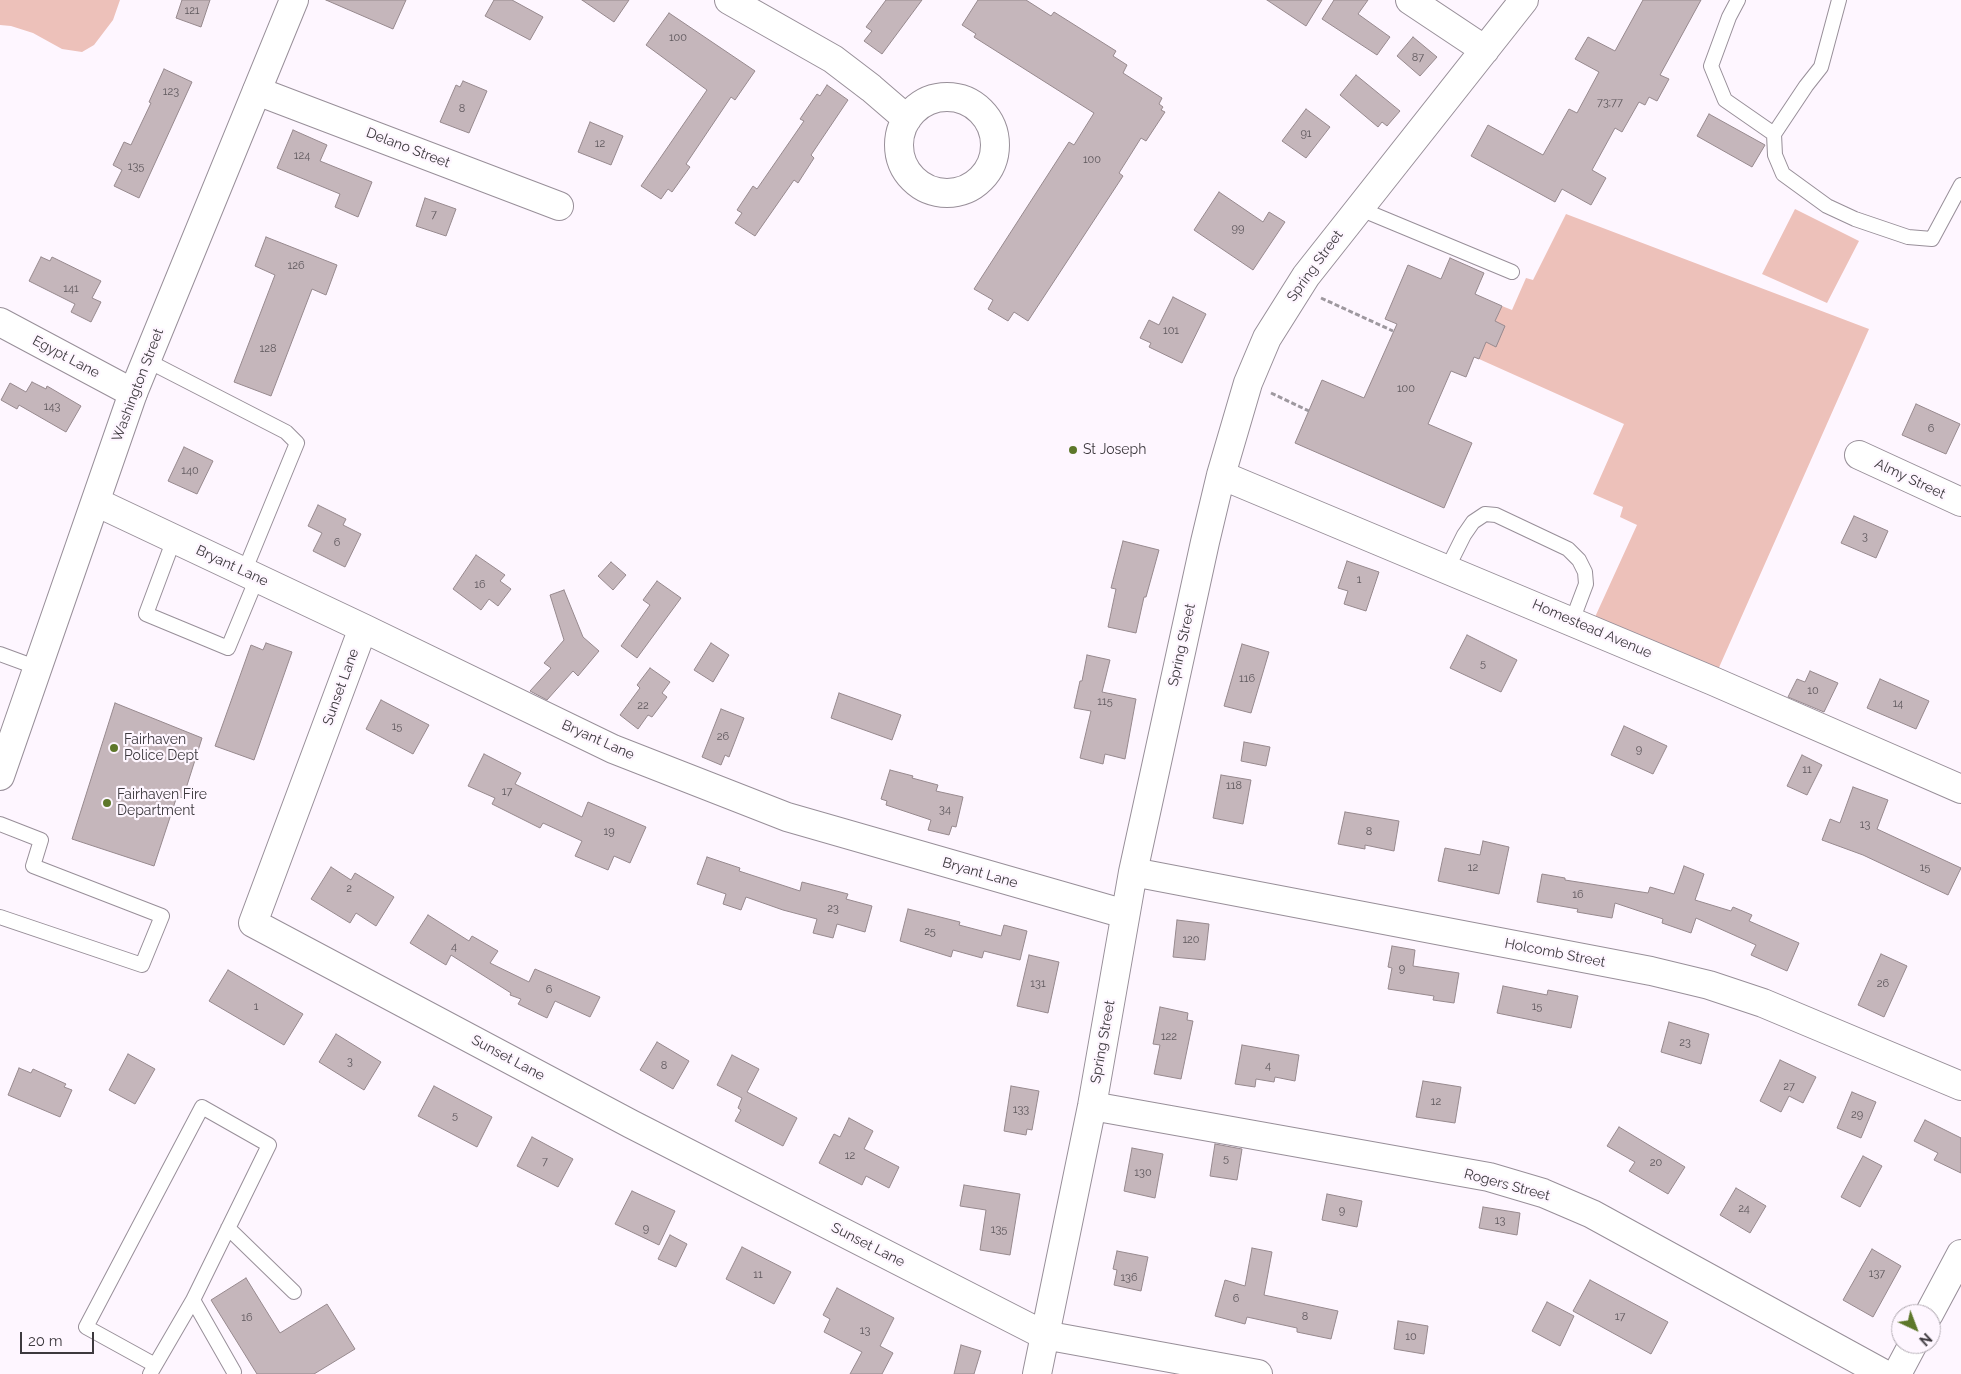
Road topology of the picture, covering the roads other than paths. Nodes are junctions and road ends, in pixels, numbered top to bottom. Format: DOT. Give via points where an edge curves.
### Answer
graph roads {
  1 [pos="294,0"];
  2 [pos="729,0"];
  3 [pos="1410,0"];
  4 [pos="1524,0"];
  5 [pos="1738,0"];
  6 [pos="1839,0"];
  7 [pos="1485,50"];
  8 [pos="257,91"];
  9 [pos="906,119"];
  10 [pos="1774,134"];
  11 [pos="1961,185"];
  12 [pos="559,206"];
  13 [pos="1358,208"];
  14 [pos="1512,272"];
  15 [pos="0,322"];
  16 [pos="146,360"];
  17 [pos="133,393"];
  18 [pos="1859,455"];
  19 [pos="1221,475"];
  20 [pos="96,502"];
  21 [pos="1961,502"];
  22 [pos="174,539"];
  23 [pos="1447,569"];
  24 [pos="250,575"];
  25 [pos="1572,621"];
  26 [pos="363,628"];
  27 [pos="0,654"];
  28 [pos="38,668"];
  29 [pos="2,766"];
  30 [pos="1961,789"];
  31 [pos="0,824"];
  32 [pos="1133,872"];
  33 [pos="1125,914"];
  34 [pos="0,917"];
  35 [pos="1961,1086"];
  36 [pos="1092,1106"];
  37 [pos="228,1228"];
  38 [pos="1961,1254"];
  39 [pos="294,1292"];
  40 [pos="193,1300"];
  41 [pos="1934,1304"];
  42 [pos="1044,1334"];
  43 [pos="1908,1354"];
  44 [pos="152,1369"];
  45 [pos="234,1372"];
  46 [pos="1037,1374"];
  47 [pos="1258,1374"];
  48 [pos="1884,1374"];
  49 [pos="1897,1374"];
  1 -- 8 [label="street, Washington Street"];
  2 -- 9 [label="street" via="833,59"];
  3 -- 7 [label="street"];
  4 -- 7 [label="street, Spring Street"];
  5 -- 10 [label="lane" via="1711,66 1725,100"];
  6 -- 10 [label="lane" via="1821,67"];
  7 -- 13 [label="street, Spring Street"];
  8 -- 12 [label="street, Delano Street"];
  8 -- 16 [label="street, Washington Street"];
  10 -- 11 [label="lane" via="1775,154 1783,174 1826,206 1855,220 1908,237 1932,238"];
  13 -- 14 [label="lane"];
  13 -- 19 [label="street, Spring Street" via="1299,287 1267,338 1248,383"];
  15 -- 17 [label="street, Egypt Lane"];
  16 -- 17 [label="street, Washington Street"];
  16 -- 24 [label="lane" via="286,432 297,443"];
  17 -- 20 [label="street, Washington Street"];
  18 -- 21 [label="street, Almy Street"];
  19 -- 23 [label="street, Homestead Avenue"];
  19 -- 32 [label="street, Spring Street"];
  20 -- 22 [label="street, Bryant Lane"];
  20 -- 28 [label="street, Washington Street"];
  22 -- 24 [label="street, Bryant Lane"];
  22 -- 24 [label="lane" via="146,614 228,648"];
  23 -- 25 [label="street, Homestead Avenue"];
  23 -- 25 [label="lane" via="1473,522 1485,514 1496,515 1568,549 1579,560 1586,584"];
  24 -- 26 [label="street, Bryant Lane"];
  25 -- 30 [label="street, Homestead Avenue"];
  26 -- 33 [label="street, Bryant Lane" via="613,749 787,818"];
  26 -- 42 [label="street, Sunset Lane" via="254,923 631,1124"];
  27 -- 28 [label="lane"];
  28 -- 29 [label="street, Washington Street"];
  31 -- 34 [label="lane" via="41,840 33,866 162,916 142,965"];
  32 -- 33 [label="street, Spring Street"];
  32 -- 35 [label="street, Holcomb Street" via="1651,971 1709,985 1763,1003"];
  33 -- 36 [label="street, Spring Street"];
  36 -- 42 [label="street, Spring Street"];
  36 -- 48 [label="street, Rogers Street" via="1489,1177 1543,1193 1592,1214"];
  37 -- 39 [label="lane"];
  37 -- 40 [label="lane"];
  37 -- 44 [label="lane" via="269,1145 202,1107 86,1327"];
  38 -- 41 [label="street"];
  40 -- 44 [label="lane"];
  40 -- 45 [label="lane"];
  42 -- 46 [label="street, Spring Street"];
  42 -- 47 [label="street"];
  43 -- 49 [label="street"];
}
